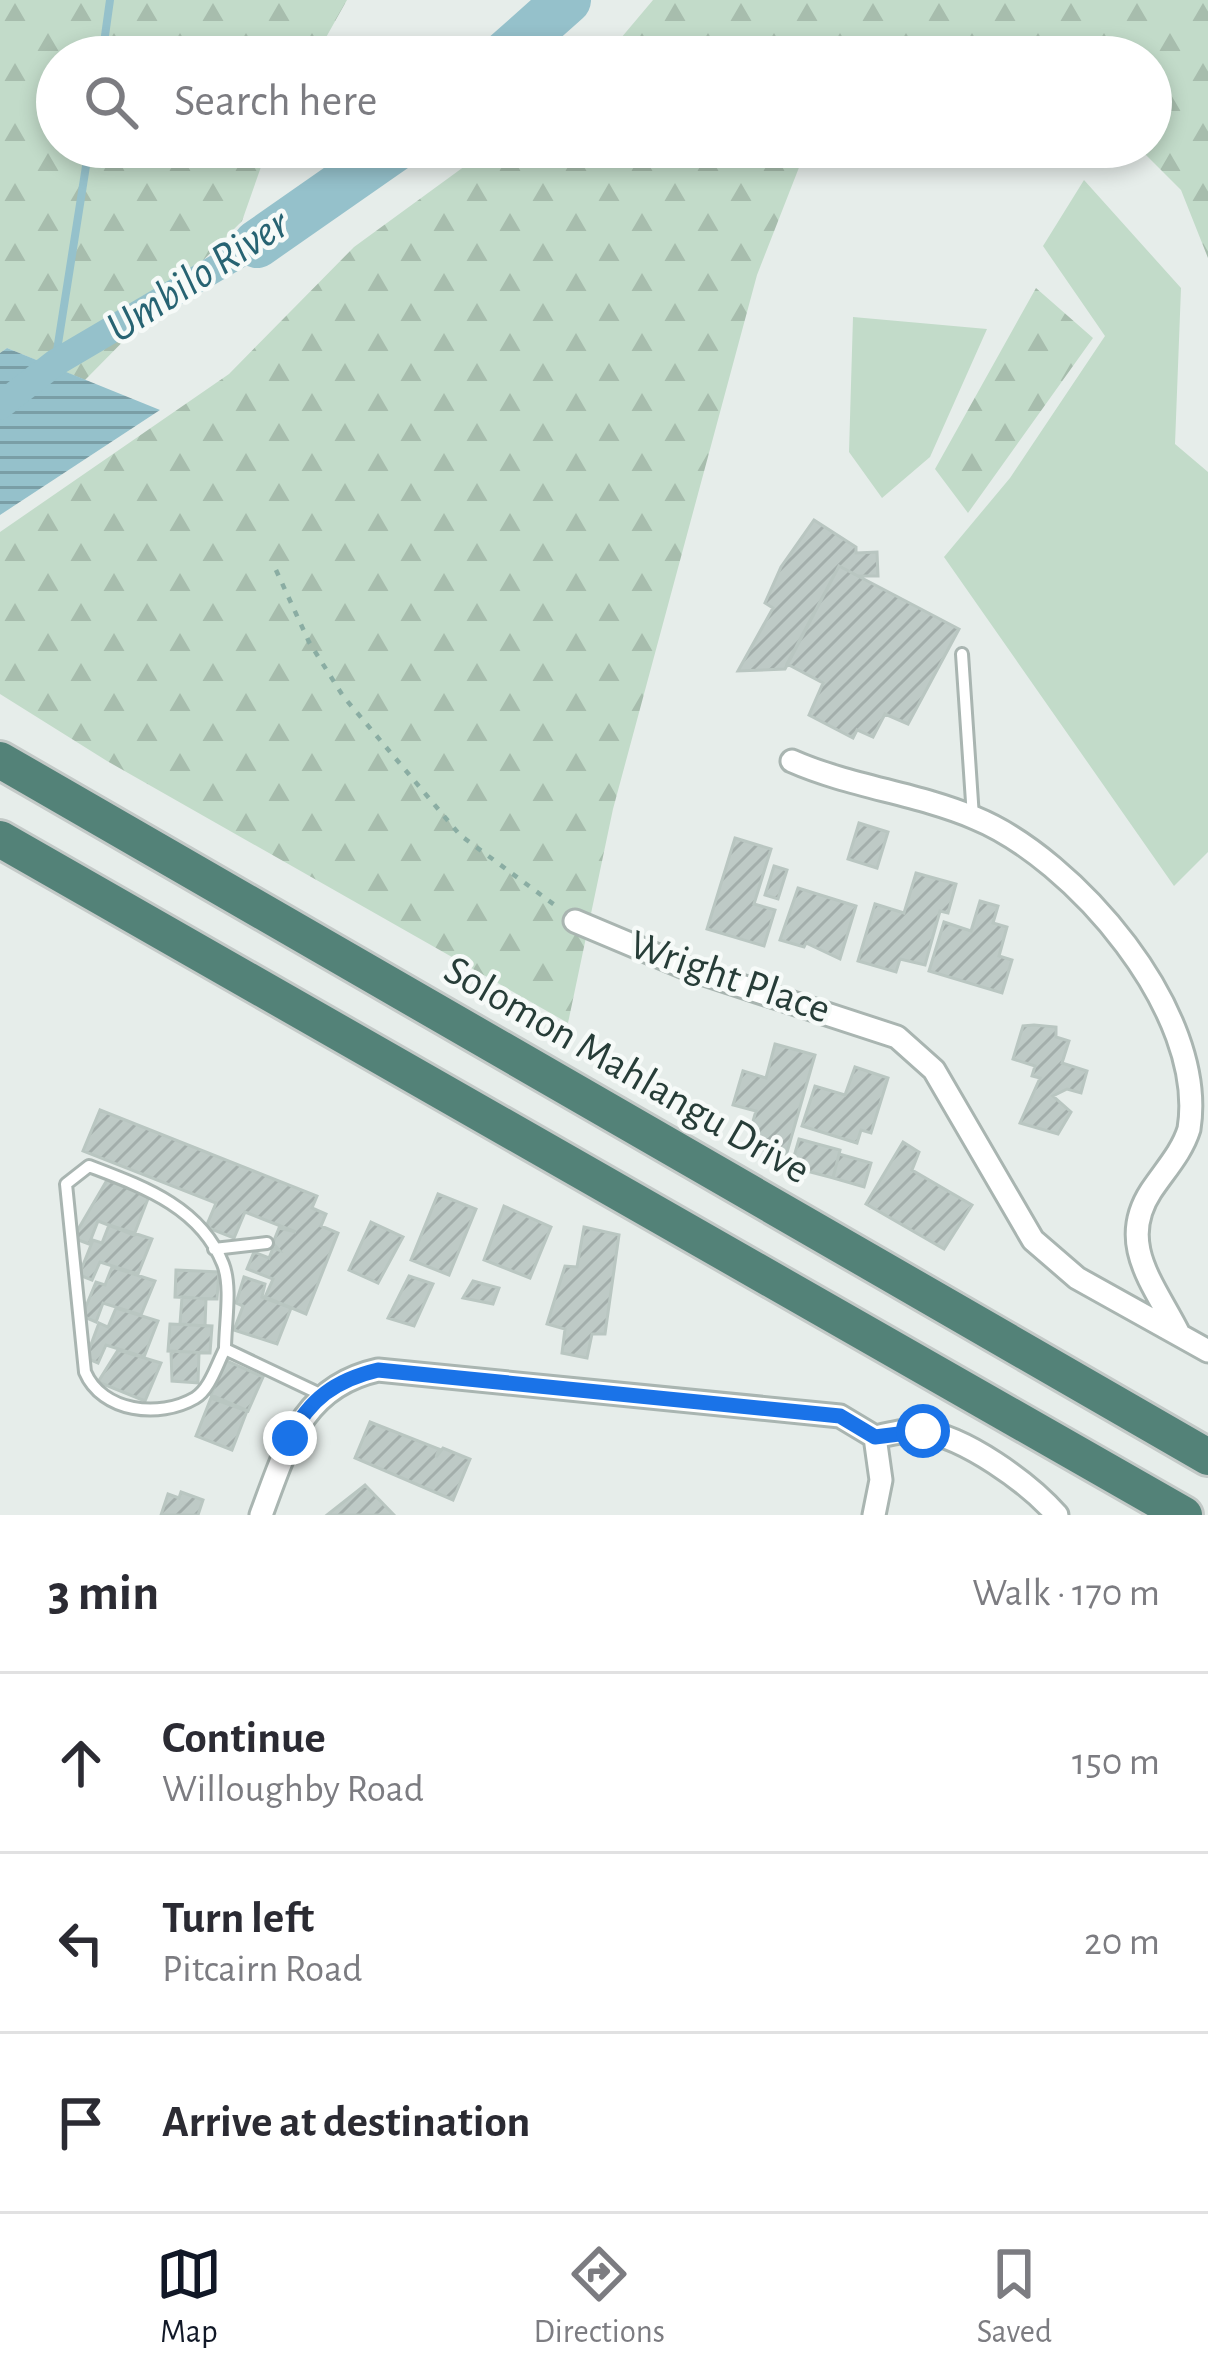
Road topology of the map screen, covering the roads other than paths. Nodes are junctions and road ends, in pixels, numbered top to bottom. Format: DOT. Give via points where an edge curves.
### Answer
graph roads {
  1 [pos="962,654"];
  2 [pos="0,760"];
  3 [pos="792,761"];
  4 [pos="974,817"];
  5 [pos="0,839"];
  6 [pos="575,921"];
  7 [pos="267,1243"];
  8 [pos="214,1250"];
  9 [pos="1178,1332"];
  10 [pos="225,1348"];
  11 [pos="1208,1351"];
  12 [pos="325,1391"];
  13 [pos="875,1437"];
  14 [pos="1208,1457"];
  15 [pos="261,1515"];
  16 [pos="874,1515"];
  17 [pos="1057,1515"];
  18 [pos="1184,1515"];
  1 -- 4 [label="lane"];
  2 -- 14 [label="highway, Solomon Mahlangu Drive"];
  3 -- 4 [label="street"];
  4 -- 9 [label="street" via="1096,900 1149,965 1173,1014 1193,1112 1181,1148 1139,1211 1134,1239"];
  5 -- 18 [label="highway"];
  6 -- 9 [label="street, Wright Place" via="688,969 897,1036 934,1070 1033,1240 1077,1278"];
  7 -- 8 [label="lane"];
  8 -- 10 [label="lane" via="225,1278"];
  8 -- 10 [label="lane" via="155,1191 89,1166 66,1184 85,1372 96,1391 131,1409 185,1401 205,1389"];
  9 -- 11 [label="street, Wright Place"];
  10 -- 12 [label="lane"];
  12 -- 13 [label="street" via="378,1370 840,1416"];
  12 -- 15 [label="street" via="302,1414"];
  13 -- 16 [label="street" via="881,1480"];
  13 -- 17 [label="street" via="905,1430 941,1436"];
}
